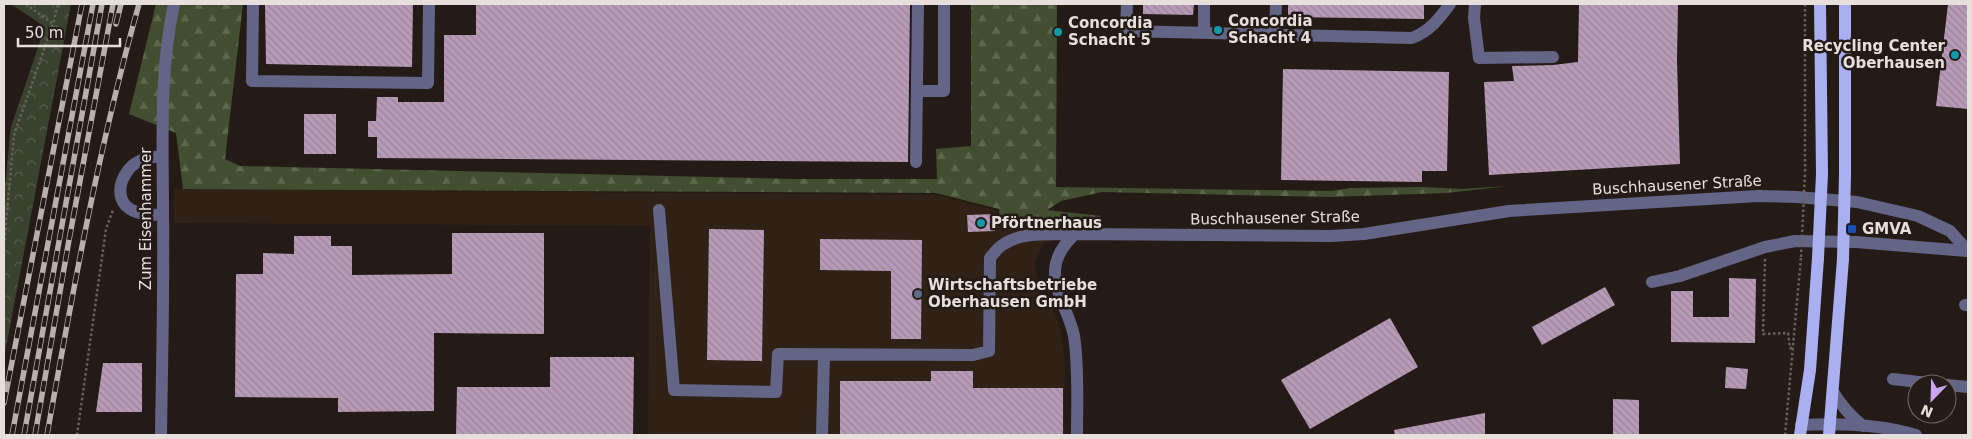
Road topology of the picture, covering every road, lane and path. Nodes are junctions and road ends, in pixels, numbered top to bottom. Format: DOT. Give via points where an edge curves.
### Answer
graph roads {
  1 [pos="26,4"];
  2 [pos="58,4"];
  3 [pos="174,4"];
  4 [pos="253,4"];
  5 [pos="429,4"];
  6 [pos="918,4"];
  7 [pos="944,4"];
  8 [pos="1126,4"];
  9 [pos="1204,4"];
  10 [pos="1276,4"];
  11 [pos="1450,4"];
  12 [pos="1475,4"];
  13 [pos="1805,4"];
  14 [pos="1820,4"];
  15 [pos="1845,4"];
  16 [pos="53,24"];
  17 [pos="1204,32"];
  18 [pos="1275,34"];
  19 [pos="1553,57"];
  20 [pos="917,91"];
  21 [pos="162,156"];
  22 [pos="916,162"];
  23 [pos="123,203"];
  24 [pos="659,210"];
  25 [pos="163,214"];
  26 [pos="1075,234"];
  27 [pos="4,245"];
  28 [pos="1765,247"];
  29 [pos="1967,251"];
  30 [pos="1652,282"];
  31 [pos="1793,348"];
  32 [pos="824,355"];
  33 [pos="1892,379"];
  34 [pos="1907,381"];
  35 [pos="1833,392"];
  36 [pos="1863,426"];
  37 [pos="1801,430"];
  38 [pos="1829,431"];
  39 [pos="77,435"];
  40 [pos="161,435"];
  41 [pos="822,435"];
  42 [pos="1077,435"];
  43 [pos="1785,435"];
  44 [pos="1916,435"];
  1 -- 16 [label="path"];
  2 -- 16 [label="path"];
  3 -- 21 [label="street, Zum Eisenhammer" via="164,71"];
  4 -- 5 [label="street" via="252,80 428,83"];
  6 -- 20 [label="street"];
  7 -- 20 [label="street" via="944,91"];
  8 -- 17 [label="street" via="1126,31"];
  9 -- 17 [label="street"];
  10 -- 18 [label="street"];
  11 -- 18 [label="street" via="1435,24 1412,38"];
  12 -- 19 [label="street" via="1479,58"];
  13 -- 31 [label="path, bridge" via="1805,173"];
  14 -- 37 [label="main road, bridge" via="1822,174 1810,370"];
  15 -- 35 [label="main road, bridge" via="1843,259"];
  16 -- 27 [label="path" via="14,135"];
  17 -- 18 [label="street"];
  20 -- 22 [label="street"];
  21 -- 23 [label="street" via="142,160 126,171 120,190"];
  21 -- 25 [label="street, Zum Eisenhammer"];
  23 -- 25 [label="street" via="138,213"];
  23 -- 39 [label="path" via="113,209 106,229"];
  24 -- 32 [label="street" via="674,390 776,392 778,354"];
  25 -- 40 [label="street, Zum Eisenhammer" via="158,238"];
  26 -- 29 [label="street, Buschhausener Straße" via="1330,236 1364,234 1509,211 1758,196 1857,202 1918,216 1950,231"];
  26 -- 32 [label="street, Buschhausener Straße" via="1016,239 1004,243 990,258 989,351 973,355"];
  26 -- 42 [label="street" via="1058,254 1055,270 1074,338"];
  28 -- 29 [label="street, Buschhausener Straße" via="1796,242 1856,242"];
  28 -- 30 [label="street, Buschhausener Straße" via="1680,276"];
  28 -- 31 [label="path" via="1763,334 1788,332 1790,348"];
  31 -- 43 [label="path"];
  32 -- 41 [label="street"];
  33 -- 34 [label="street"];
  35 -- 36 [label="street" via="1852,418"];
  35 -- 38 [label="main road"];
  36 -- 38 [label="street"];
  36 -- 44 [label="street"];
  37 -- 38 [label="street"];
}
